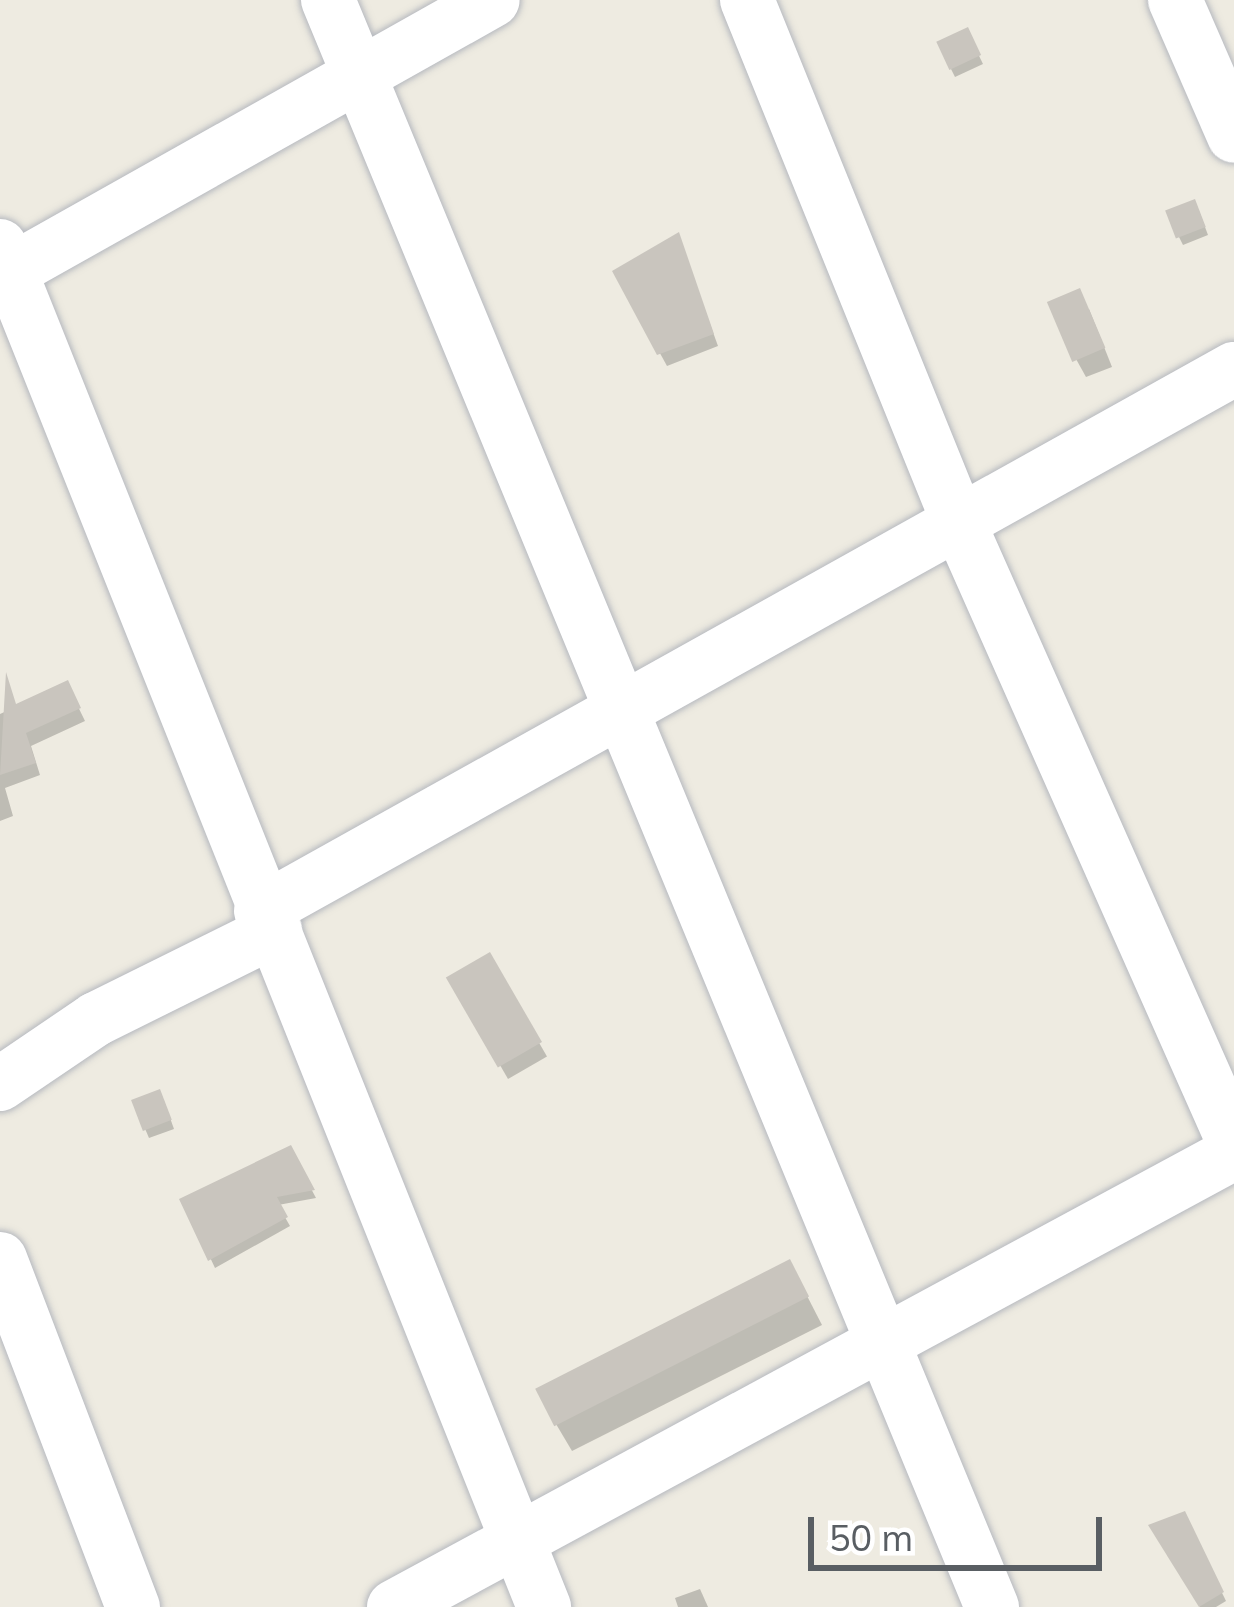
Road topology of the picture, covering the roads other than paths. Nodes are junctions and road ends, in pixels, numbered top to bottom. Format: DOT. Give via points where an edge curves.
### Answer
graph roads {
  1 [pos="328,0"];
  2 [pos="494,0"];
  3 [pos="747,0"];
  4 [pos="1175,0"];
  5 [pos="357,72"];
  6 [pos="1234,136"];
  7 [pos="3,265"];
  8 [pos="1234,369"];
  9 [pos="958,521"];
  10 [pos="616,709"];
  11 [pos="268,921"];
  12 [pos="0,1084"];
  13 [pos="1234,1142"];
  14 [pos="1234,1154"];
  15 [pos="0,1259"];
  16 [pos="881,1344"];
  17 [pos="516,1535"];
  18 [pos="133,1607"];
  19 [pos="394,1607"];
  20 [pos="544,1607"];
  21 [pos="992,1607"];
  1 -- 5 [label="street"];
  2 -- 5 [label="street"];
  3 -- 9 [label="street"];
  4 -- 6 [label="street"];
  5 -- 7 [label="street"];
  5 -- 10 [label="street"];
  7 -- 11 [label="street"];
  8 -- 9 [label="street"];
  9 -- 10 [label="street"];
  9 -- 13 [label="street"];
  10 -- 11 [label="street"];
  10 -- 16 [label="street"];
  11 -- 12 [label="street"];
  11 -- 17 [label="street"];
  14 -- 16 [label="street"];
  15 -- 18 [label="street"];
  16 -- 17 [label="street"];
  16 -- 21 [label="street"];
  17 -- 19 [label="street"];
  17 -- 20 [label="street"];
}
